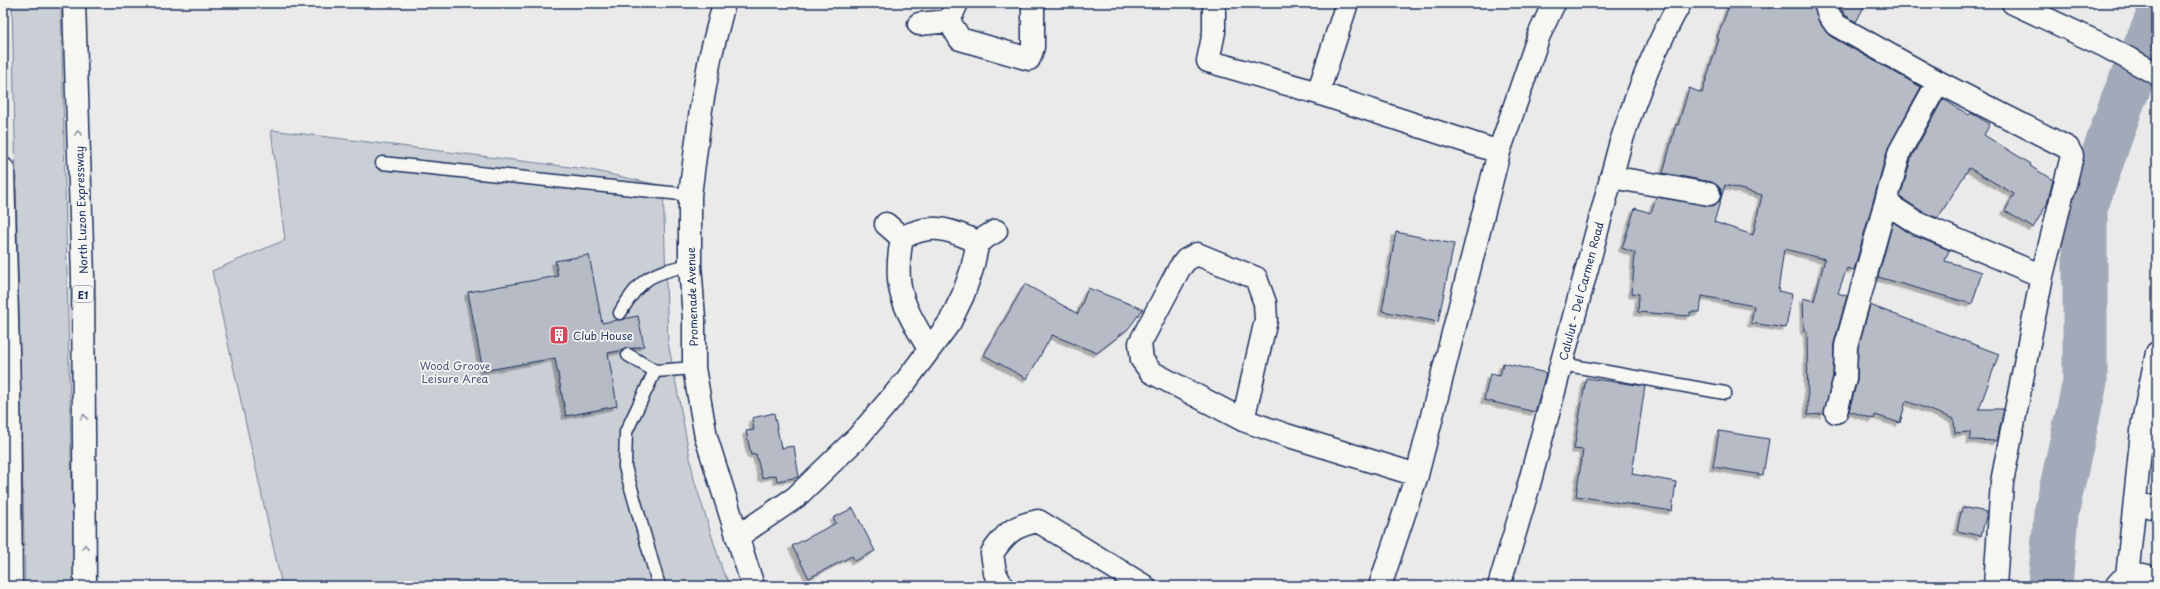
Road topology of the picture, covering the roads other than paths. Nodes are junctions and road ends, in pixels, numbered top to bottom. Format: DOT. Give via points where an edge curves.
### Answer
graph roads {
  1 [pos="74,3"];
  2 [pos="724,3"];
  3 [pos="1033,3"];
  4 [pos="1214,3"];
  5 [pos="1347,3"];
  6 [pos="1554,3"];
  7 [pos="1680,3"];
  8 [pos="1825,3"];
  9 [pos="2013,3"];
  10 [pos="953,12"];
  11 [pos="919,24"];
  12 [pos="2157,74"];
  13 [pos="1938,82"];
  14 [pos="1318,93"];
  15 [pos="1499,152"];
  16 [pos="382,163"];
  17 [pos="3,169"];
  18 [pos="1611,177"];
  19 [pos="1709,194"];
  20 [pos="690,195"];
  21 [pos="1886,204"];
  22 [pos="690,265"];
  23 [pos="2042,276"];
  24 [pos="620,313"];
  25 [pos="929,349"];
  26 [pos="2157,353"];
  27 [pos="628,355"];
  28 [pos="1562,364"];
  29 [pos="694,368"];
  30 [pos="656,371"];
  31 [pos="1725,393"];
  32 [pos="1836,412"];
  33 [pos="1243,420"];
  34 [pos="1417,475"];
  35 [pos="2135,503"];
  36 [pos="2157,508"];
  37 [pos="737,537"];
  38 [pos="2157,580"];
  39 [pos="2122,581"];
  40 [pos="12,586"];
  41 [pos="85,586"];
  42 [pos="659,586"];
  43 [pos="753,586"];
  44 [pos="1002,586"];
  45 [pos="1144,586"];
  46 [pos="1380,586"];
  47 [pos="1499,586"];
  48 [pos="1995,586"];
  41 -- 1 [label="main road, North Luzon Expressway / E1, one-way" via="83,277"];
  2 -- 20 [label="main road, Promenade Avenue" via="710,58"];
  3 -- 10 [label="main road" via="1033,47 1029,59 960,39"];
  4 -- 14 [label="main road" via="1214,32 1208,61"];
  5 -- 14 [label="main road"];
  6 -- 15 [label="main road" via="1539,35"];
  7 -- 18 [label="main road, Calulut - Del Carmen Road" via="1638,90"];
  8 -- 13 [label="main road" via="1829,16 1836,25"];
  9 -- 12 [label="main road" via="2105,46"];
  10 -- 11 [label="main road"];
  13 -- 21 [label="main road" via="1900,151"];
  13 -- 23 [label="main road" via="2068,148 2072,156 2071,164"];
  14 -- 15 [label="main road"];
  15 -- 34 [label="main road"];
  16 -- 20 [label="lane"];
  17 -- 40 [label="main road"];
  18 -- 19 [label="main road"];
  18 -- 28 [label="main road, Calulut - Del Carmen Road"];
  20 -- 22 [label="main road, Promenade Avenue"];
  21 -- 23 [label="main road" via="1917,223"];
  21 -- 32 [label="main road" via="1846,346 1845,378"];
  22 -- 24 [label="lane" via="664,270 645,280"];
  22 -- 29 [label="main road, Promenade Avenue"];
  23 -- 48 [label="main road" via="2002,482"];
  25 -- 25 [label="main road" via="950,322 987,236 939,229 894,231 903,302"];
  25 -- 37 [label="main road" via="906,381 858,437 796,497"];
  26 -- 35 [label="main road" via="2144,422"];
  27 -- 30 [label="lane"];
  28 -- 31 [label="lane"];
  28 -- 47 [label="main road, Calulut - Del Carmen Road" via="1528,492"];
  29 -- 30 [label="lane"];
  29 -- 37 [label="main road, Promenade Avenue" via="706,437"];
  30 -- 42 [label="lane" via="626,432 625,467"];
  33 -- 33 [label="main road" via="1151,372 1142,360 1140,343 1179,269 1186,260 1197,254 1256,278 1265,304 1266,320"];
  33 -- 34 [label="main road"];
  34 -- 46 [label="main road"];
  35 -- 36 [label="main road"];
  35 -- 39 [label="main road"];
  37 -- 43 [label="main road, Promenade Avenue"];
  38 -- 39 [label="main road" via="2138,574"];
  44 -- 45 [label="main road" via="995,573 992,553 1004,536 1020,525 1038,521"];
}
